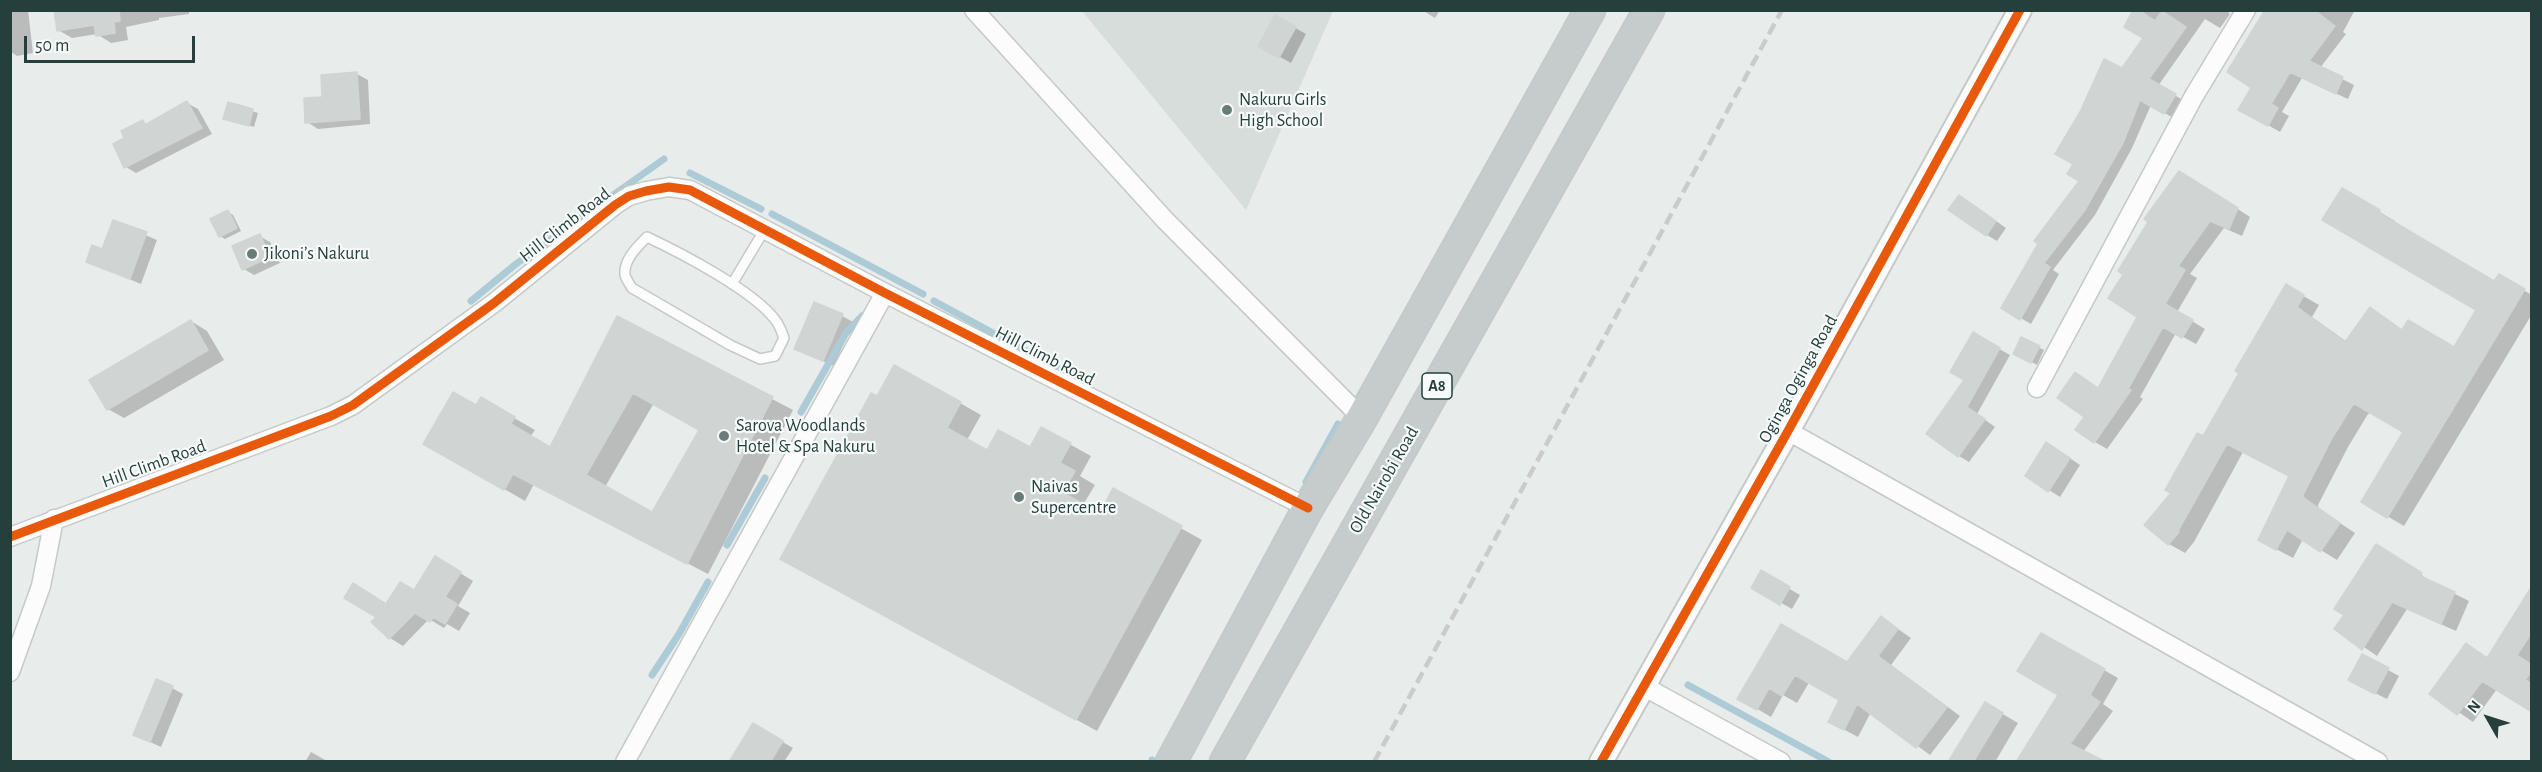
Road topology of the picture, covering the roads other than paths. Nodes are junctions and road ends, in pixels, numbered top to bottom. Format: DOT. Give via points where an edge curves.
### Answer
graph roads {
  1 [pos="974,10"];
  2 [pos="1590,10"];
  3 [pos="2020,10"];
  4 [pos="2246,10"];
  5 [pos="1647,16"];
  6 [pos="765,229"];
  7 [pos="732,284"];
  8 [pos="885,293"];
  9 [pos="2037,388"];
  10 [pos="1362,418"];
  11 [pos="1788,431"];
  12 [pos="1308,508"];
  13 [pos="54,519"];
  14 [pos="10,537"];
  15 [pos="10,672"];
  16 [pos="1645,687"];
  17 [pos="625,762"];
  18 [pos="1171,762"];
  19 [pos="1225,762"];
  20 [pos="1601,762"];
  21 [pos="1781,762"];
  22 [pos="2378,762"];
  1 -- 10 [label="street" via="1165,220"];
  2 -- 10 [label="highway"];
  3 -- 11 [label="street, Oginga Oginga Road"];
  4 -- 9 [label="street" via="2194,96"];
  5 -- 19 [label="highway, Old Nairobi Road / A8"];
  6 -- 7 [label="lane"];
  6 -- 8 [label="street, Hill Climb Road"];
  6 -- 13 [label="street, Hill Climb Road" via="690,189 669,187 629,196 476,317 352,405 332,416"];
  7 -- 7 [label="lane" via="647,237 627,262 625,275 632,288 730,345 760,359 775,356 784,338 776,320"];
  8 -- 12 [label="street, Hill Climb Road"];
  8 -- 17 [label="street"];
  10 -- 12 [label="highway"];
  11 -- 16 [label="street, Oginga Oginga Road"];
  11 -- 22 [label="street"];
  12 -- 18 [label="highway"];
  13 -- 14 [label="street, Hill Climb Road"];
  13 -- 15 [label="street" via="41,586"];
  16 -- 20 [label="street, Oginga Oginga Road"];
  16 -- 21 [label="street"];
}
